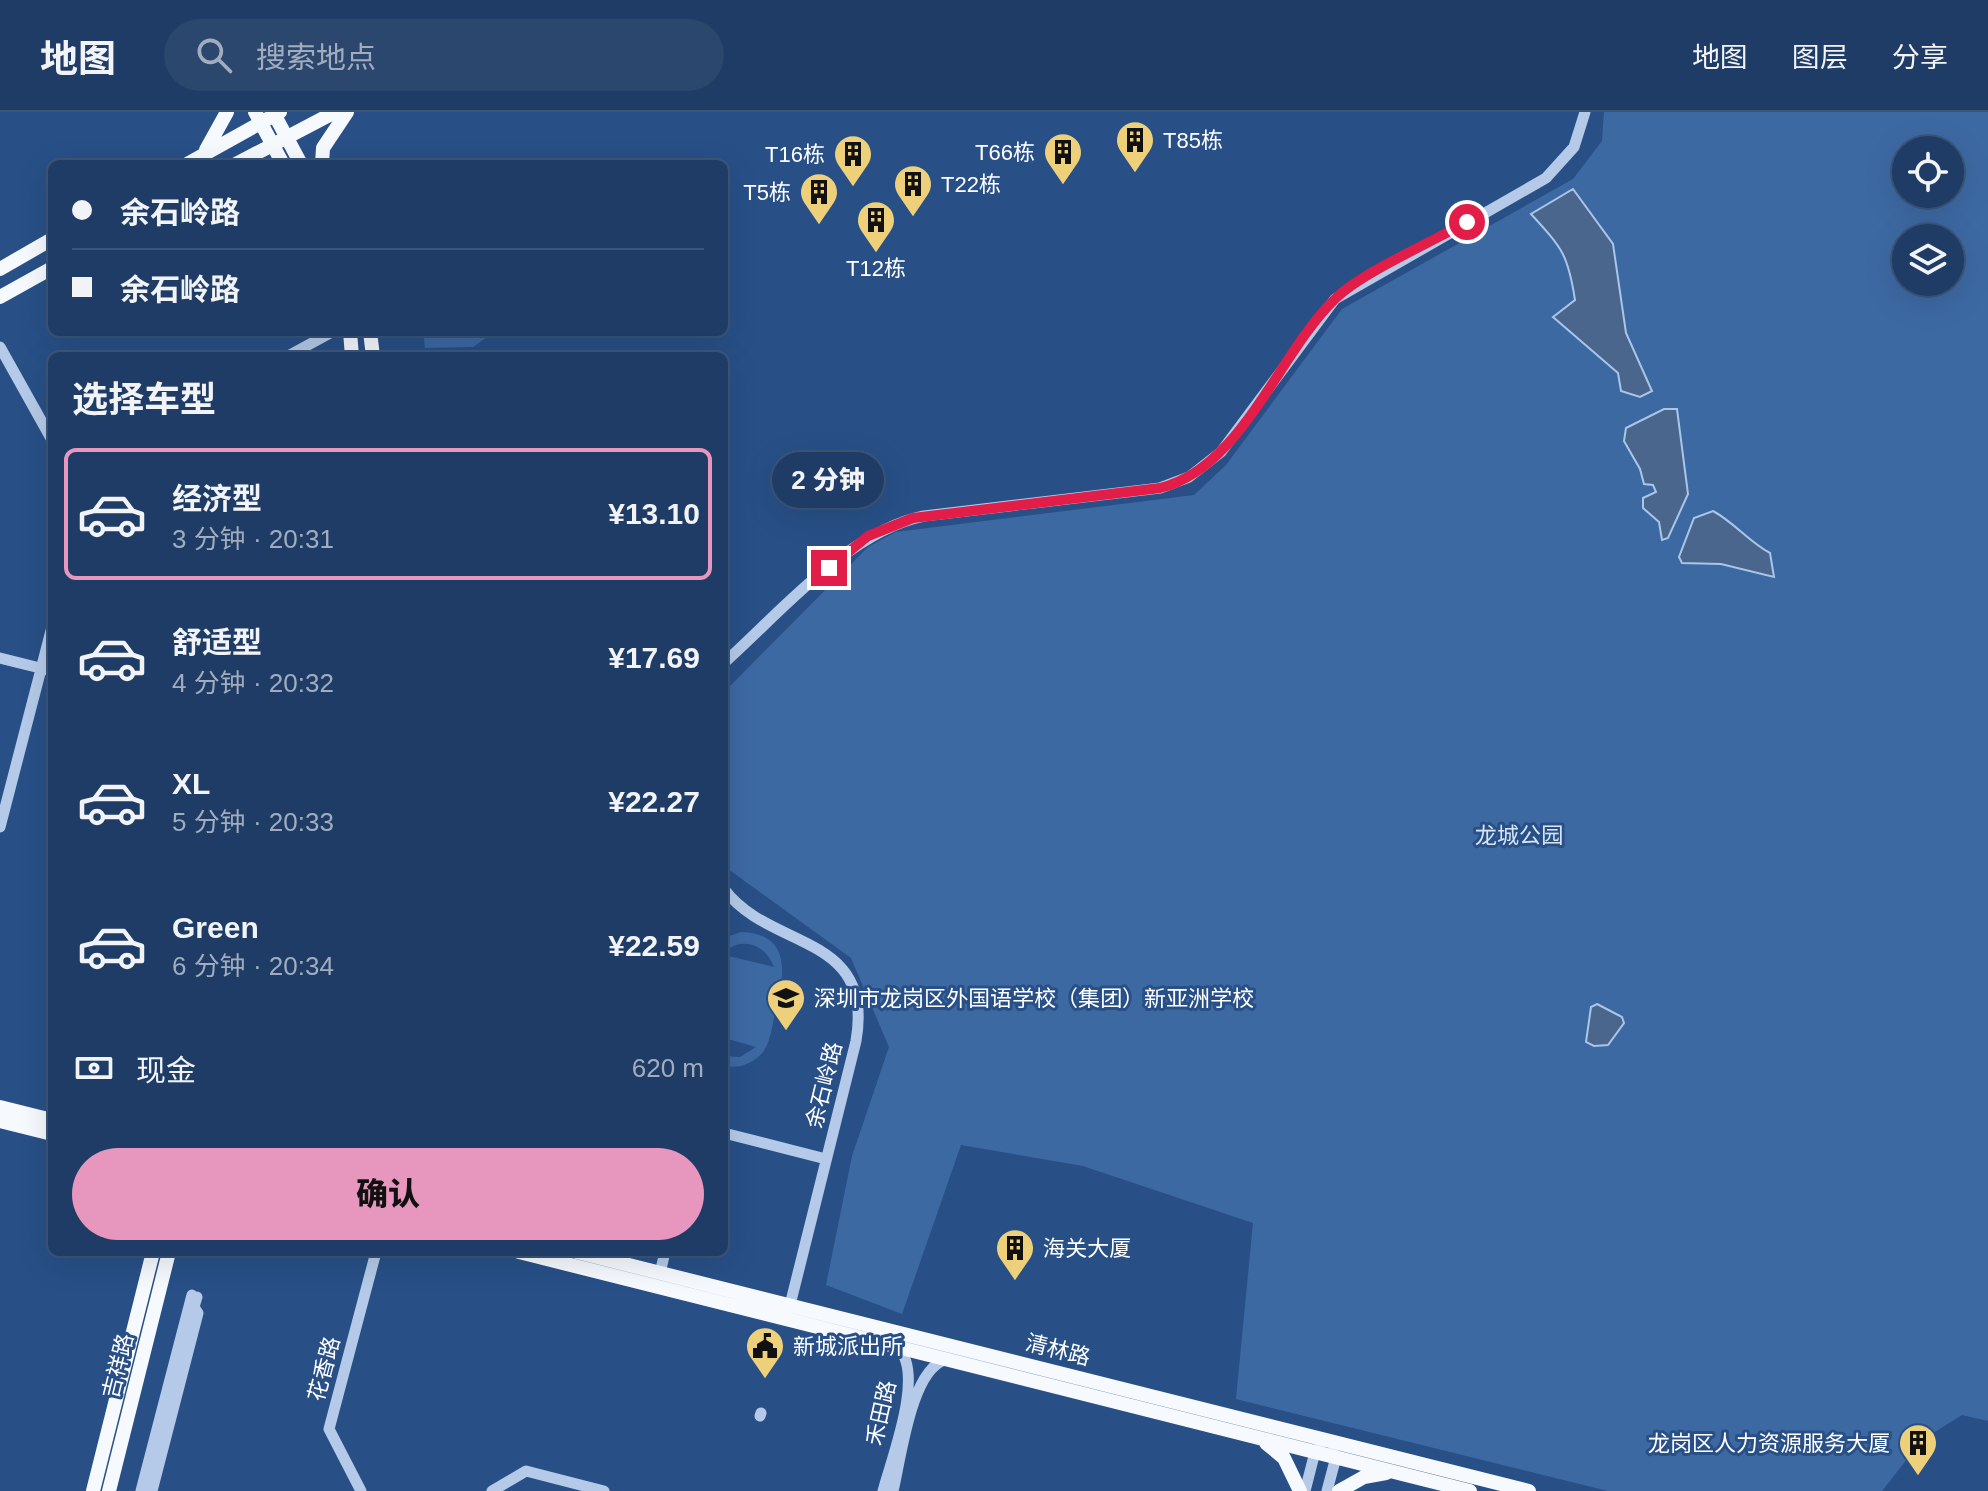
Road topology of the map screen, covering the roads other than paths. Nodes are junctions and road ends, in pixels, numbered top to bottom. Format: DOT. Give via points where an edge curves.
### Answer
graph roads {
  1 [pos="227,112"];
  2 [pos="335,112"];
  3 [pos="347,112"];
  4 [pos="1585,112"];
  5 [pos="276,113"];
  6 [pos="258,117"];
  7 [pos="287,138"];
  8 [pos="273,145"];
  9 [pos="193,160"];
  10 [pos="194,160"];
  11 [pos="244,160"];
  12 [pos="281,160"];
  13 [pos="299,160"];
  14 [pos="322,160"];
  15 [pos="48,241"];
  16 [pos="0,269"];
  17 [pos="48,270"];
  18 [pos="0,297"];
  19 [pos="325,336"];
  20 [pos="0,347"];
  21 [pos="295,352"];
  22 [pos="48,433"];
  23 [pos="0,658"];
  24 [pos="728,659"];
  25 [pos="47,669"];
  26 [pos="0,827"];
  27 [pos="728,894"];
  28 [pos="0,1107"];
  29 [pos="48,1119"];
  30 [pos="0,1121"];
  31 [pos="48,1133"];
  32 [pos="728,1134"];
  33 [pos="826,1159"];
  34 [pos="152,1256"];
  35 [pos="168,1256"];
  36 [pos="375,1256"];
  37 [pos="535,1256"];
  38 [pos="593,1256"];
  39 [pos="664,1256"];
  40 [pos="660,1273"];
  41 [pos="790,1305"];
  42 [pos="898,1347"];
  43 [pos="946,1359"];
  44 [pos="1255,1437"];
  45 [pos="1328,1441"];
  46 [pos="1315,1452"];
  47 [pos="1336,1457"];
  48 [pos="1400,1473"];
  49 [pos="93,1491"];
  50 [pos="109,1491"];
  51 [pos="141,1491"];
  52 [pos="152,1491"];
  53 [pos="361,1491"];
  54 [pos="492,1491"];
  55 [pos="604,1491"];
  56 [pos="883,1491"];
  57 [pos="893,1491"];
  58 [pos="1302,1491"];
  59 [pos="1327,1491"];
  60 [pos="1339,1491"];
  61 [pos="1470,1491"];
  62 [pos="1529,1491"];
  1 -- 9 [label="main road" via="216,136"];
  2 -- 7 [label="main road"];
  3 -- 14 [label="main road" via="323,148"];
  4 -- 24 [label="street" via="1574,147 1546,178 1335,299 1221,452 1198,472 1160,488 924,516 890,526 849,550"];
  5 -- 6 [label="main road"];
  5 -- 7 [label="main road"];
  6 -- 8 [label="main road"];
  6 -- 10 [label="main road"];
  7 -- 8 [label="main road"];
  7 -- 13 [label="main road"];
  8 -- 11 [label="main road"];
  8 -- 12 [label="main road"];
  15 -- 16 [label="main road"];
  17 -- 18 [label="main road"];
  19 -- 21 [label="street"];
  20 -- 22 [label="street"];
  23 -- 25 [label="street"];
  25 -- 26 [label="street"];
  27 -- 33 [label="street, 余石岭路" via="762,924 823,950 853,991 857,1031"];
  28 -- 29 [label="main road"];
  30 -- 31 [label="main road"];
  32 -- 33 [label="street"];
  33 -- 41 [label="street, 余石岭路"];
  34 -- 49 [label="main road, 吉祥路"];
  35 -- 50 [label="main road, 吉祥路"];
  36 -- 53 [label="street, 花香路" via="329,1429"];
  37 -- 42 [label="main road, 清林路"];
  38 -- 40 [label="main road, 清林路"];
  39 -- 40 [label="street"];
  40 -- 41 [label="main road, 清林路"];
  41 -- 45 [label="main road, 清林路"];
  42 -- 43 [label="main road, 清林路"];
  42 -- 56 [label="street, 禾田路" via="909,1364 910,1384"];
  43 -- 44 [label="main road, 清林路"];
  43 -- 57 [label="street, 禾田路" via="929,1369 919,1387"];
  44 -- 46 [label="main road, 清林路"];
  44 -- 58 [label="main road" via="1284,1458"];
  45 -- 46 [label="street"];
  45 -- 47 [label="street"];
  45 -- 62 [label="main road, 清林路"];
  46 -- 47 [label="main road, 清林路"];
  46 -- 58 [label="street"];
  47 -- 48 [label="main road, 清林路"];
  47 -- 59 [label="street"];
  48 -- 60 [label="main road" via="1364,1477"];
  48 -- 61 [label="main road, 清林路"];
  51 -- 52 [label="street" via="194,1296 198,1313"];
  54 -- 55 [label="street" via="526,1471"];
}
